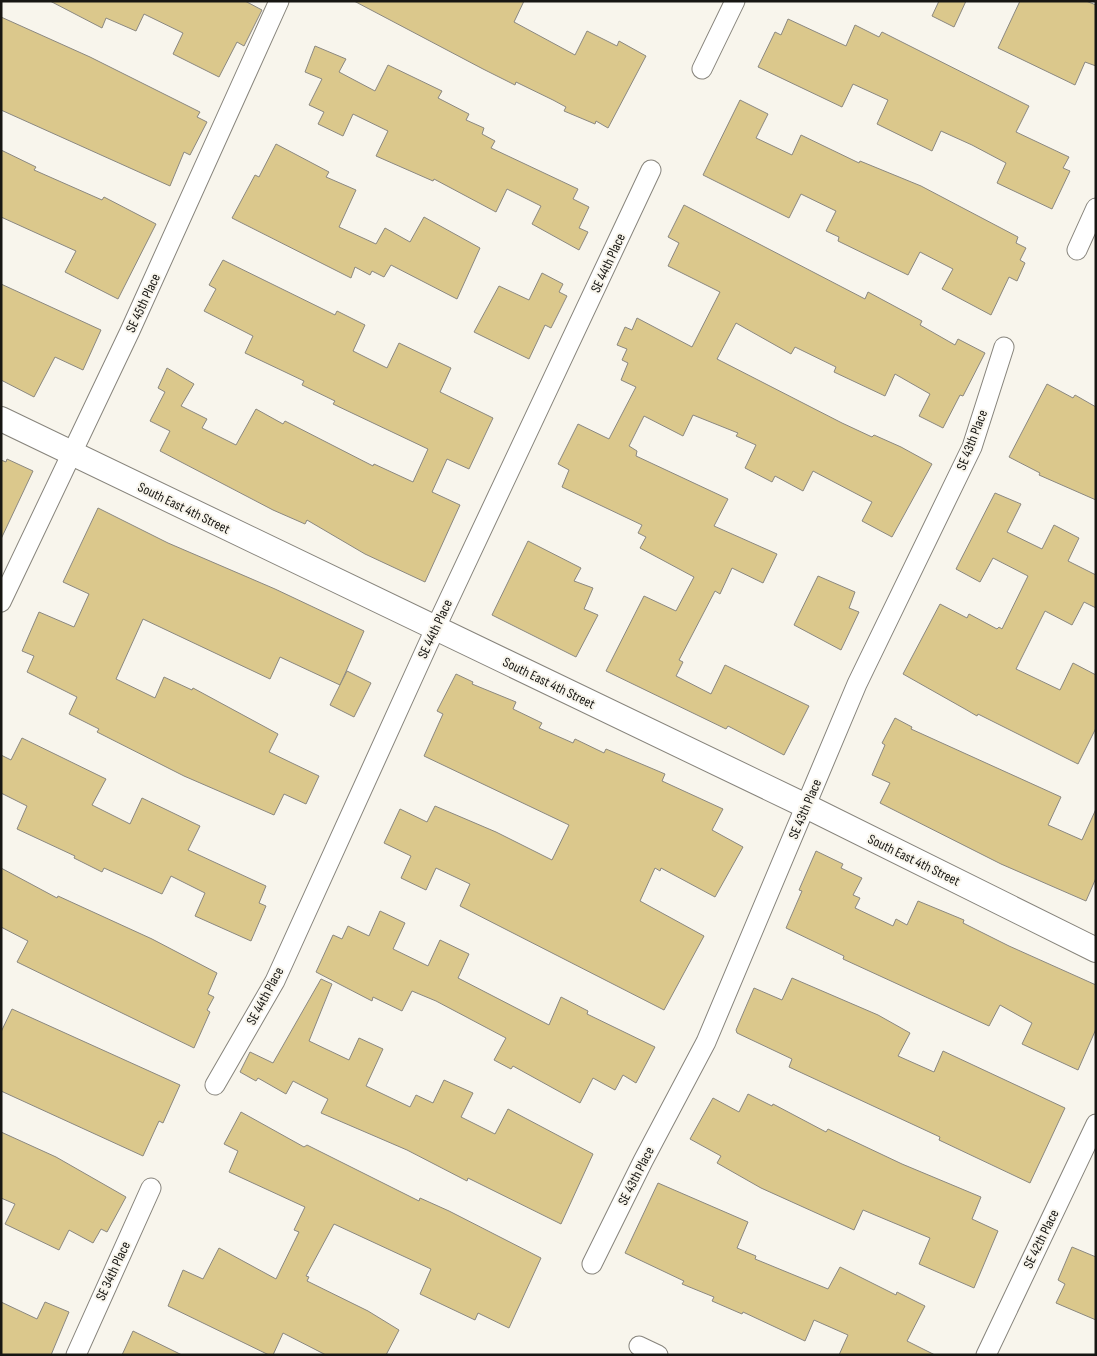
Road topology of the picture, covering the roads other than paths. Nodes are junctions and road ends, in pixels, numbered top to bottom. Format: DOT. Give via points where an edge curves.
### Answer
graph roads {
  1 [pos="279,1"];
  2 [pos="735,1"];
  3 [pos="702,69"];
  4 [pos="651,170"];
  5 [pos="1096,208"];
  6 [pos="1077,250"];
  7 [pos="1004,347"];
  8 [pos="1,419"];
  9 [pos="72,454"];
  10 [pos="1,602"];
  11 [pos="435,629"];
  12 [pos="806,806"];
  13 [pos="1096,950"];
  14 [pos="215,1085"];
  15 [pos="1096,1124"];
  16 [pos="151,1188"];
  17 [pos="592,1264"];
  18 [pos="639,1346"];
  19 [pos="76,1355"];
  20 [pos="658,1355"];
  21 [pos="986,1355"];
  1 -- 9 [label="street, SE 45th Place"];
  2 -- 3 [label="street"];
  4 -- 11 [label="street, SE 44th Place"];
  5 -- 6 [label="street"];
  7 -- 12 [label="street, SE 43th Place" via="972,447 857,684"];
  8 -- 9 [label="street, South East 4th Street"];
  9 -- 10 [label="street, SE 45th Place"];
  9 -- 11 [label="street, South East 4th Street"];
  11 -- 12 [label="street, South East 4th Street"];
  11 -- 14 [label="street, SE 44th Place" via="275,981"];
  12 -- 13 [label="street, South East 4th Street"];
  12 -- 17 [label="street, SE 43th Place" via="706,1042"];
  15 -- 21 [label="street, SE 42th Place"];
  16 -- 19 [label="street, SE 34th Place"];
  18 -- 20 [label="street"];
}
